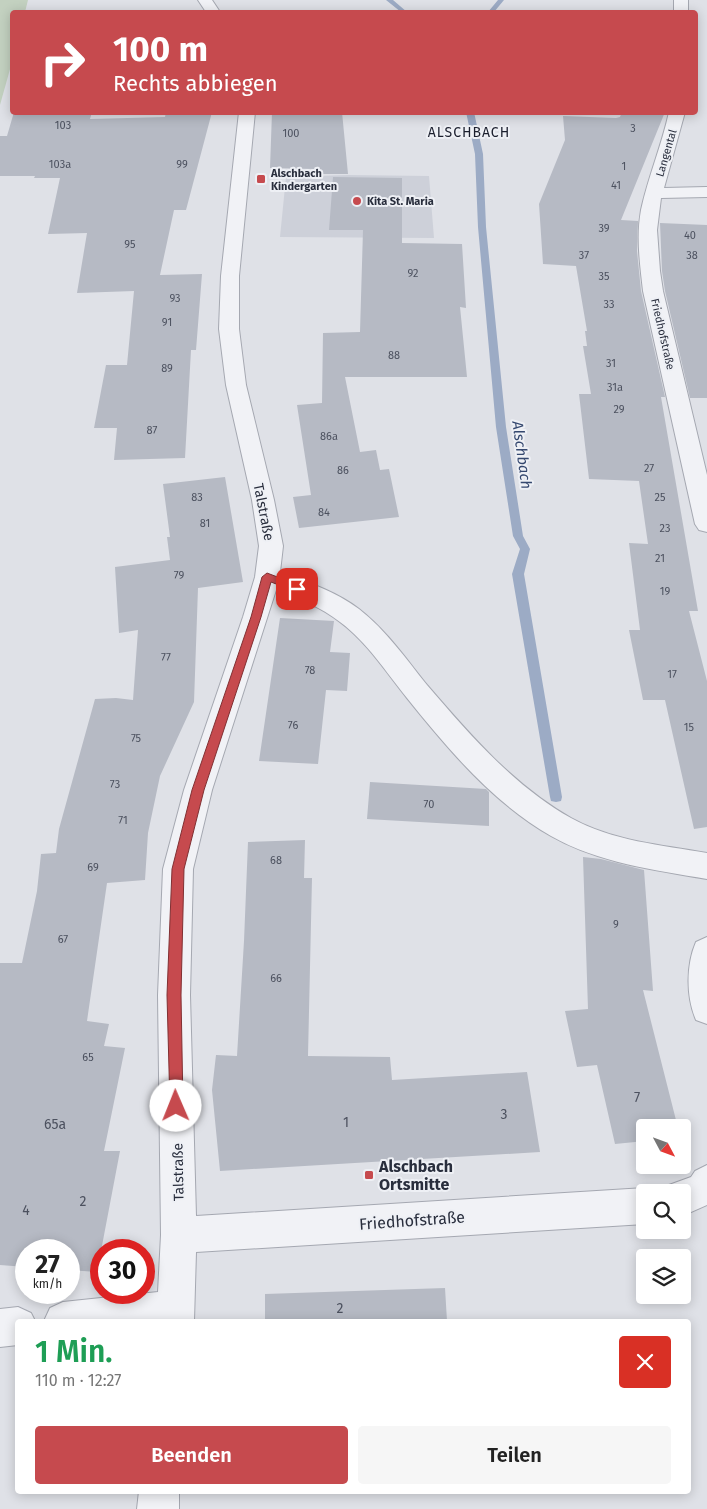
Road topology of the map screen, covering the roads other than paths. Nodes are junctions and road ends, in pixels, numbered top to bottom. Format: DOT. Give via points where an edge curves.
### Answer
graph roads {
  1 [pos="247,115"];
  2 [pos="676,115"];
  3 [pos="707,192"];
  4 [pos="654,193"];
  5 [pos="707,524"];
  6 [pos="267,577"];
  7 [pos="707,866"];
  8 [pos="707,952"];
  9 [pos="707,1009"];
  10 [pos="707,1183"];
  11 [pos="691,1194"];
  12 [pos="636,1207"];
  13 [pos="179,1235"];
  14 [pos="175,1315"];
  15 [pos="100,1319"];
  16 [pos="15,1326"];
  17 [pos="0,1328"];
  18 [pos="160,1494"];
  19 [pos="158,1509"];
  1 -- 6 [label="street, Talstraße" via="230,276 229,329 236,385 271,546"];
  2 -- 4 [label="street, Langental"];
  3 -- 4 [label="street"];
  4 -- 5 [label="street, Friedhofstraße" via="647,234 653,291"];
  6 -- 7 [label="street" via="337,607 369,633 451,733 493,775 534,809 585,838 649,856"];
  6 -- 13 [label="street, Talstraße" via="198,790 178,869 174,995"];
  8 -- 9 [label="street" via="704,982"];
  10 -- 11 [label="street" via="703,1189"];
  12 -- 13 [label="street, Friedhofstraße"];
  13 -- 14 [label="street, Talstraße"];
  14 -- 15 [label="street"];
  16 -- 17 [label="street"];
  18 -- 19 [label="street"];
}
